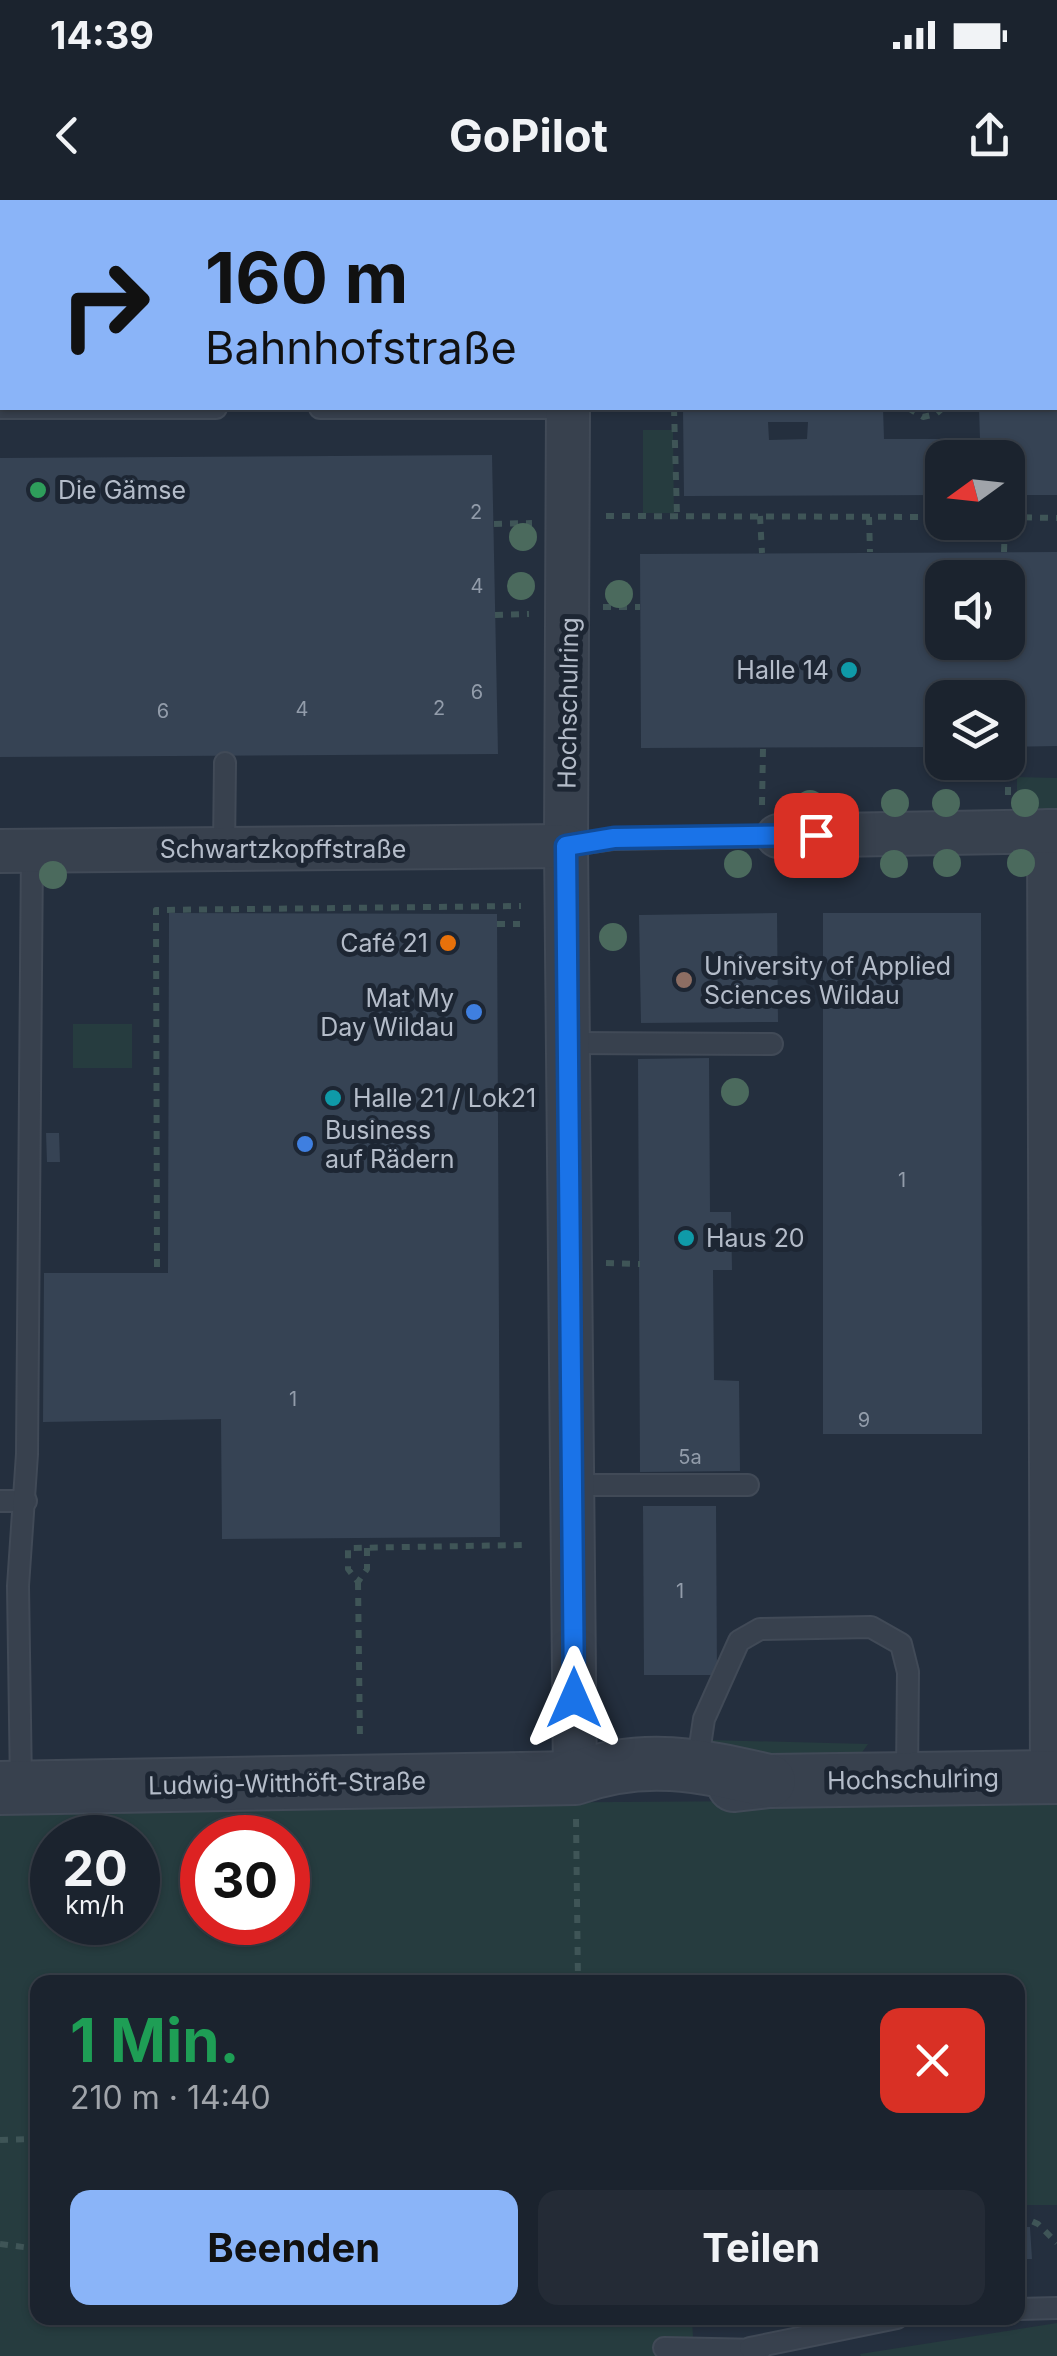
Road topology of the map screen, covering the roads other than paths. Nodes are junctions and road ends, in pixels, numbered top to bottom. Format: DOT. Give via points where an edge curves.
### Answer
graph roads {
  1 [pos="568,410"];
  2 [pos="225,763"];
  3 [pos="1038,831"];
  4 [pos="770,836"];
  5 [pos="566,846"];
  6 [pos="224,850"];
  7 [pos="16,851"];
  8 [pos="568,1042"];
  9 [pos="772,1044"];
  10 [pos="748,1484"];
  11 [pos="572,1485"];
  12 [pos="0,1502"];
  13 [pos="26,1502"];
  14 [pos="697,1777"];
  15 [pos="1055,1777"];
  16 [pos="908,1778"];
  17 [pos="11,1788"];
  18 [pos="575,1794"];
  19 [pos="1057,2308"];
  20 [pos="1025,2309"];
  21 [pos="863,2325"];
  22 [pos="664,2348"];
  23 [pos="750,2348"];
  24 [pos="781,2356"];
  1 -- 5 [label="street, Hochschulring" via="557,519"];
  2 -- 6 [label="lane"];
  3 -- 4 [label="street"];
  3 -- 15 [label="street"];
  4 -- 5 [label="lane" via="614,838"];
  5 -- 6 [label="street, Schwartzkopffstraße"];
  5 -- 8 [label="street, Hochschulring"];
  6 -- 7 [label="street, Schwartzkopffstraße"];
  7 -- 13 [label="lane"];
  8 -- 9 [label="lane"];
  8 -- 11 [label="street, Hochschulring"];
  10 -- 11 [label="lane"];
  11 -- 18 [label="street, Hochschulring"];
  12 -- 13 [label="lane"];
  13 -- 17 [label="lane"];
  14 -- 16 [label="street, Hochschulring"];
  14 -- 16 [label="lane" via="704,1718 738,1640 760,1629 871,1627 901,1644 908,1672"];
  14 -- 18 [label="street, Hochschulring" via="623,1763"];
  15 -- 16 [label="street, Hochschulring"];
  17 -- 18 [label="street, Ludwig-Witthöft-Straße"];
  19 -- 20 [label="lane"];
  21 -- 23 [label="lane"];
  22 -- 23 [label="lane"];
  23 -- 24 [label="lane"];
}
